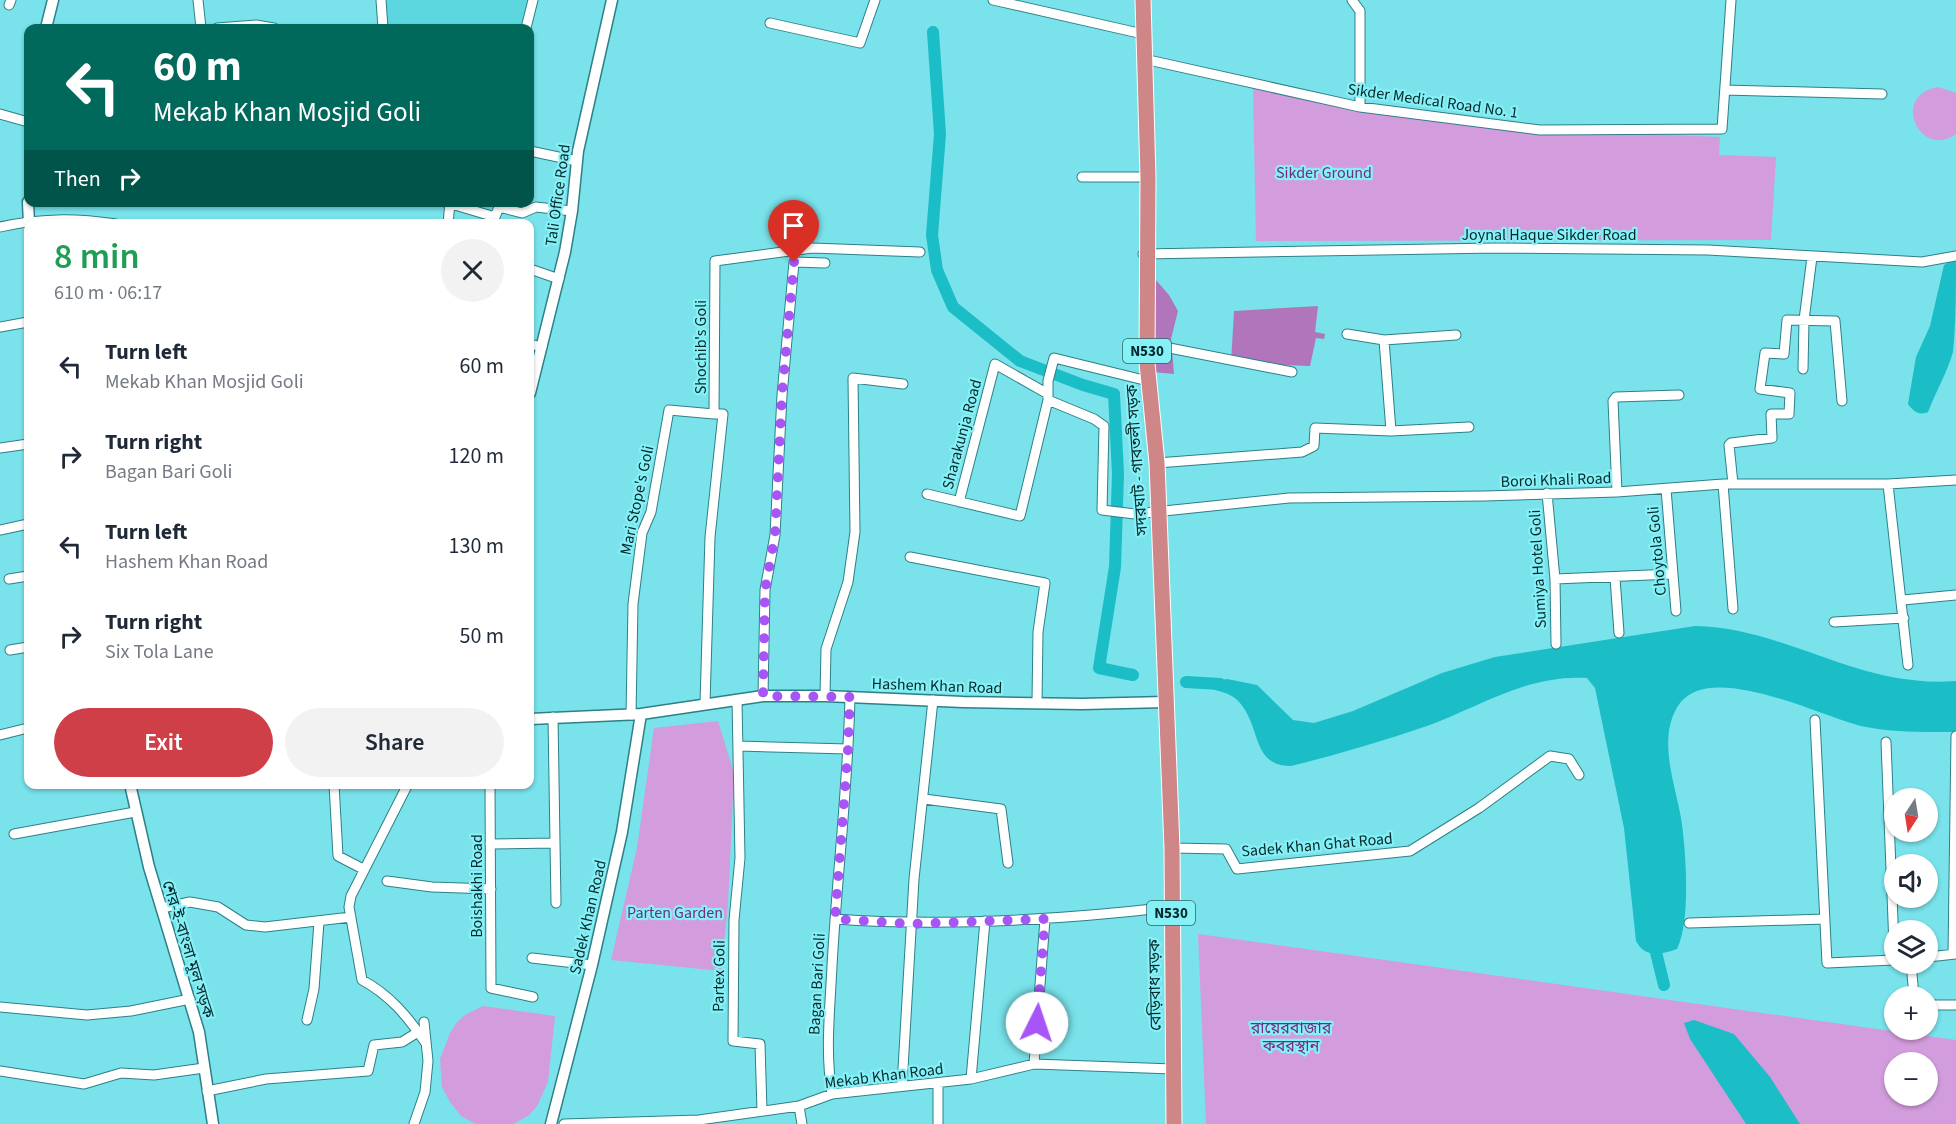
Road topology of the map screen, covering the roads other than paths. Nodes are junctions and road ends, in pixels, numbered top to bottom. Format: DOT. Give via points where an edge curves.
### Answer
graph roads {
  1 [pos="53,0"];
  2 [pos="198,0"];
  3 [pos="381,0"];
  4 [pos="533,0"];
  5 [pos="612,0"];
  6 [pos="875,0"];
  7 [pos="993,0"];
  8 [pos="1143,0"];
  9 [pos="1352,0"];
  10 [pos="1731,0"];
  11 [pos="770,23"];
  12 [pos="47,24"];
  13 [pos="201,24"];
  14 [pos="383,24"];
  15 [pos="527,24"];
  16 [pos="1143,34"];
  17 [pos="1144,59"];
  18 [pos="1725,90"];
  19 [pos="1882,94"];
  20 [pos="1360,107"];
  21 [pos="0,114"];
  22 [pos="24,121"];
  23 [pos="534,152"];
  24 [pos="577,161"];
  25 [pos="1082,177"];
  26 [pos="1148,177"];
  27 [pos="461,207"];
  28 [pos="499,207"];
  29 [pos="499,207"];
  30 [pos="572,211"];
  31 [pos="24,223"];
  32 [pos="0,227"];
  33 [pos="920,252"];
  34 [pos="1144,254"];
  35 [pos="1956,256"];
  36 [pos="1812,257"];
  37 [pos="825,263"];
  38 [pos="534,270"];
  39 [pos="559,279"];
  40 [pos="1804,320"];
  41 [pos="24,323"];
  42 [pos="0,327"];
  43 [pos="1347,334"];
  44 [pos="1456,335"];
  45 [pos="1384,340"];
  46 [pos="1146,343"];
  47 [pos="534,345"];
  48 [pos="542,347"];
  49 [pos="1803,369"];
  50 [pos="1292,372"];
  51 [pos="534,378"];
  52 [pos="1148,381"];
  53 [pos="903,384"];
  54 [pos="1679,395"];
  55 [pos="1048,397"];
  56 [pos="1842,401"];
  57 [pos="714,414"];
  58 [pos="1469,427"];
  59 [pos="1391,431"];
  60 [pos="24,445"];
  61 [pos="0,448"];
  62 [pos="1157,463"];
  63 [pos="1956,480"];
  64 [pos="1723,484"];
  65 [pos="1733,484"];
  66 [pos="1888,484"];
  67 [pos="1666,489"];
  68 [pos="1617,492"];
  69 [pos="1547,493"];
  70 [pos="927,494"];
  71 [pos="958,502"];
  72 [pos="1158,510"];
  73 [pos="24,525"];
  74 [pos="0,531"];
  75 [pos="910,556"];
  76 [pos="1672,574"];
  77 [pos="24,577"];
  78 [pos="1615,578"];
  79 [pos="9,579"];
  80 [pos="1555,579"];
  81 [pos="1956,596"];
  82 [pos="1903,600"];
  83 [pos="1733,609"];
  84 [pos="1676,611"];
  85 [pos="1904,618"];
  86 [pos="1834,622"];
  87 [pos="1619,633"];
  88 [pos="1556,644"];
  89 [pos="24,647"];
  90 [pos="10,650"];
  91 [pos="1908,665"];
  92 [pos="763,696"];
  93 [pos="825,696"];
  94 [pos="850,697"];
  95 [pos="737,700"];
  96 [pos="933,700"];
  97 [pos="1038,702"];
  98 [pos="1166,702"];
  99 [pos="705,703"];
  100 [pos="636,714"];
  101 [pos="553,717"];
  102 [pos="534,719"];
  103 [pos="1815,720"];
  104 [pos="24,729"];
  105 [pos="0,735"];
  106 [pos="1956,736"];
  107 [pos="1886,742"];
  108 [pos="739,746"];
  109 [pos="848,749"];
  110 [pos="1579,775"];
  111 [pos="131,789"];
  112 [pos="334,789"];
  113 [pos="405,789"];
  114 [pos="490,789"];
  115 [pos="924,800"];
  116 [pos="135,812"];
  117 [pos="14,834"];
  118 [pos="555,843"];
  119 [pos="490,844"];
  120 [pos="1172,848"];
  121 [pos="1008,863"];
  122 [pos="363,869"];
  123 [pos="387,881"];
  124 [pos="491,889"];
  125 [pos="556,903"];
  126 [pos="1171,907"];
  127 [pos="162,908"];
  128 [pos="351,917"];
  129 [pos="835,919"];
  130 [pos="1045,919"];
  131 [pos="1825,919"];
  132 [pos="1893,920"];
  133 [pos="985,921"];
  134 [pos="319,922"];
  135 [pos="1689,923"];
  136 [pos="911,924"];
  137 [pos="1954,954"];
  138 [pos="1938,956"];
  139 [pos="532,958"];
  140 [pos="1884,960"];
  141 [pos="592,965"];
  142 [pos="533,997"];
  143 [pos="190,999"];
  144 [pos="1938,1005"];
  145 [pos="1956,1005"];
  146 [pos="0,1007"];
  147 [pos="307,1020"];
  148 [pos="424,1022"];
  149 [pos="418,1032"];
  150 [pos="424,1042"];
  151 [pos="1034,1064"];
  152 [pos="204,1068"];
  153 [pos="1173,1070"];
  154 [pos="0,1071"];
  155 [pos="971,1079"];
  156 [pos="938,1084"];
  157 [pos="902,1086"];
  158 [pos="207,1091"];
  159 [pos="832,1094"];
  160 [pos="799,1106"];
  161 [pos="762,1111"];
  162 [pos="213,1124"];
  163 [pos="414,1124"];
  164 [pos="551,1124"];
  165 [pos="564,1124"];
  166 [pos="802,1124"];
  167 [pos="938,1124"];
  168 [pos="1174,1124"];
  1 -- 12 [label="street"];
  2 -- 13 [label="street"];
  3 -- 14 [label="street"];
  4 -- 15 [label="street"];
  5 -- 24 [label="street, Tali Office Road"];
  6 -- 11 [label="street" via="860,43"];
  7 -- 16 [label="street"];
  8 -- 16 [label="highway, সদরঘাট - গাবতলী সড়ক / N530"];
  9 -- 20 [label="street" via="1360,11"];
  10 -- 18 [label="street"];
  16 -- 17 [label="highway, সদরঘাট - গাবতলী সড়ক / N530"];
  17 -- 20 [label="street, Sikder Medical Road No. 1"];
  17 -- 26 [label="highway, সদরঘাট - গাবতলী সড়ক / N530"];
  18 -- 19 [label="street"];
  18 -- 20 [label="street, Sikder Medical Road No. 1" via="1722,129 1540,130"];
  21 -- 22 [label="street"];
  23 -- 24 [label="street"];
  24 -- 30 [label="street, Tali Office Road"];
  25 -- 26 [label="street"];
  26 -- 34 [label="highway, সদরঘাট - গাবতলী সড়ক / N530"];
  27 -- 29 [label="street" via="495,217"];
  28 -- 30 [label="street" via="522,213 536,207"];
  30 -- 39 [label="street, Tali Office Road"];
  31 -- 32 [label="street"];
  33 -- 57 [label="street, Shochib's Goli" via="812,248 715,261"];
  34 -- 36 [label="street, Joynal Haque Sikder Road" via="1496,248 1708,250"];
  34 -- 46 [label="highway, সদরঘাট - গাবতলী সড়ক / N530"];
  35 -- 36 [label="street, Joynal Haque Sikder Road" via="1922,262"];
  36 -- 40 [label="street"];
  37 -- 92 [label="street" via="794,262 775,535 765,590"];
  38 -- 39 [label="street"];
  39 -- 48 [label="street, Tali Office Road"];
  40 -- 49 [label="street"];
  40 -- 56 [label="street" via="1834,321"];
  40 -- 65 [label="street" via="1787,320 1784,354 1764,355 1760,389 1790,393 1789,414 1771,414 1772,438 1729,445"];
  41 -- 42 [label="street"];
  43 -- 45 [label="street"];
  44 -- 45 [label="street"];
  45 -- 59 [label="street"];
  46 -- 50 [label="street"];
  46 -- 52 [label="highway, সদরঘাট - গাবতলী সড়ক / N530"];
  47 -- 48 [label="street"];
  48 -- 51 [label="street, Tali Office Road"];
  52 -- 55 [label="street, Sharakunja Road" via="1054,358"];
  52 -- 62 [label="highway, সদরঘাট - গাবতলী সড়ক / N530"];
  53 -- 93 [label="street" via="853,378 855,532 848,582 826,649"];
  54 -- 68 [label="street" via="1616,397 1613,401"];
  55 -- 71 [label="street, Sharakunja Road" via="1020,516"];
  55 -- 71 [label="street, Sharakunja Road" via="995,364"];
  55 -- 72 [label="street, Boroi Khali Road" via="1104,426 1102,510 1135,514"];
  57 -- 99 [label="street, Shochib's Goli" via="723,414 710,537"];
  57 -- 100 [label="street, Mari Stope's Goli" via="669,410 651,512 642,534 633,604"];
  58 -- 59 [label="street"];
  59 -- 62 [label="street" via="1315,428 1314,446 1302,452"];
  60 -- 61 [label="street"];
  62 -- 72 [label="highway, সদরঘাট - গাবতলী সড়ক / N530"];
  63 -- 66 [label="street, Boroi Khali Road"];
  64 -- 65 [label="street, Boroi Khali Road"];
  64 -- 67 [label="street, Boroi Khali Road"];
  64 -- 83 [label="street"];
  65 -- 66 [label="street, Boroi Khali Road"];
  66 -- 82 [label="street"];
  67 -- 68 [label="street, Boroi Khali Road"];
  67 -- 76 [label="street, Choytola Goli"];
  68 -- 69 [label="street, Boroi Khali Road"];
  69 -- 72 [label="street, Boroi Khali Road" via="1289,498"];
  69 -- 80 [label="street, Sumiya Hotel Goli"];
  70 -- 71 [label="street, Sharakunja Road"];
  72 -- 98 [label="highway, সদরঘাট - গাবতলী সড়ক / N530"];
  73 -- 74 [label="street"];
  75 -- 97 [label="street" via="1044,583 1038,632"];
  76 -- 78 [label="street"];
  76 -- 84 [label="street, Choytola Goli"];
  77 -- 79 [label="street"];
  78 -- 80 [label="street"];
  78 -- 87 [label="street"];
  80 -- 88 [label="street, Sumiya Hotel Goli"];
  81 -- 82 [label="street"];
  82 -- 85 [label="street"];
  85 -- 86 [label="street"];
  85 -- 91 [label="street"];
  89 -- 90 [label="street"];
  92 -- 93 [label="street, Hashem Khan Road"];
  92 -- 95 [label="street, Hashem Khan Road"];
  93 -- 94 [label="street, Hashem Khan Road"];
  94 -- 96 [label="street, Hashem Khan Road"];
  94 -- 109 [label="street, Bagan Bari Goli"];
  95 -- 99 [label="street, Hashem Khan Road"];
  95 -- 108 [label="street, Partex Goli"];
  96 -- 97 [label="street, Hashem Khan Road"];
  96 -- 115 [label="street"];
  97 -- 98 [label="street, Hashem Khan Road"];
  98 -- 120 [label="highway, বেড়িবাধ সড়ক / N530"];
  99 -- 100 [label="street, Hashem Khan Road"];
  100 -- 101 [label="street, Hashem Khan Road"];
  100 -- 141 [label="street, Sadek Khan Road" via="622,832"];
  101 -- 102 [label="street, Hashem Khan Road"];
  101 -- 118 [label="street"];
  103 -- 131 [label="street"];
  104 -- 105 [label="street"];
  106 -- 137 [label="street"];
  107 -- 132 [label="street"];
  108 -- 109 [label="street"];
  108 -- 161 [label="street, Partex Goli" via="740,858 734,920 733,1041 760,1044"];
  109 -- 129 [label="street, Bagan Bari Goli"];
  110 -- 120 [label="street, Sadek Khan Ghat Road" via="1569,759 1550,756 1479,808 1410,851 1236,869 1226,849"];
  111 -- 116 [label="street, শের-ই-বাংলা মূল সড়ক"];
  112 -- 122 [label="street" via="338,856"];
  113 -- 122 [label="street"];
  114 -- 119 [label="street, Boishakhi Road"];
  115 -- 121 [label="street" via="1001,809"];
  115 -- 136 [label="street"];
  116 -- 117 [label="street"];
  116 -- 127 [label="street, শের-ই-বাংলা মূল সড়ক"];
  118 -- 119 [label="street"];
  118 -- 125 [label="street"];
  119 -- 124 [label="street, Boishakhi Road"];
  120 -- 126 [label="highway, বেড়িবাধ সড়ক / N530"];
  122 -- 128 [label="street" via="351,896"];
  123 -- 124 [label="street"];
  124 -- 142 [label="street, Boishakhi Road" via="491,988"];
  126 -- 130 [label="street"];
  126 -- 153 [label="highway, বেড়িবাধ সড়ক / N530"];
  127 -- 134 [label="street" via="190,902 218,907 246,925 266,927"];
  127 -- 143 [label="street, শের-ই-বাংলা মূল সড়ক"];
  128 -- 134 [label="street"];
  128 -- 149 [label="street" via="362,980 379,989"];
  129 -- 136 [label="street"];
  129 -- 159 [label="street, Bagan Bari Goli" via="828,1054"];
  130 -- 133 [label="street"];
  130 -- 151 [label="street"];
  131 -- 135 [label="street"];
  131 -- 140 [label="street" via="1827,963"];
  133 -- 136 [label="street"];
  133 -- 155 [label="street"];
  134 -- 147 [label="street" via="314,989"];
  136 -- 157 [label="street"];
  137 -- 138 [label="street"];
  139 -- 141 [label="street"];
  141 -- 164 [label="street, Sadek Khan Road"];
  143 -- 146 [label="street" via="87,1015"];
  143 -- 152 [label="street, শের-ই-বাংলা মূল সড়ক"];
  144 -- 145 [label="street"];
  148 -- 150 [label="street"];
  149 -- 150 [label="street"];
  149 -- 158 [label="street" via="402,1042 374,1045 368,1071 266,1079"];
  150 -- 163 [label="street" via="428,1061"];
  151 -- 153 [label="street, Mekab Khan Road"];
  151 -- 155 [label="street, Mekab Khan Road"];
  152 -- 154 [label="street" via="153,1075 121,1073 84,1083"];
  152 -- 158 [label="street, শের-ই-বাংলা মূল সড়ক"];
  153 -- 168 [label="highway, বেড়িবাধ সড়ক / N530"];
  155 -- 156 [label="street, Mekab Khan Road"];
  156 -- 157 [label="street, Mekab Khan Road"];
  156 -- 167 [label="street"];
  157 -- 159 [label="street, Mekab Khan Road"];
  158 -- 162 [label="street, শের-ই-বাংলা মূল সড়ক"];
  159 -- 160 [label="street, Mekab Khan Road"];
  160 -- 161 [label="street, Mekab Khan Road"];
  160 -- 166 [label="street"];
  161 -- 165 [label="street, Mekab Khan Road" via="667,1123"];
}
